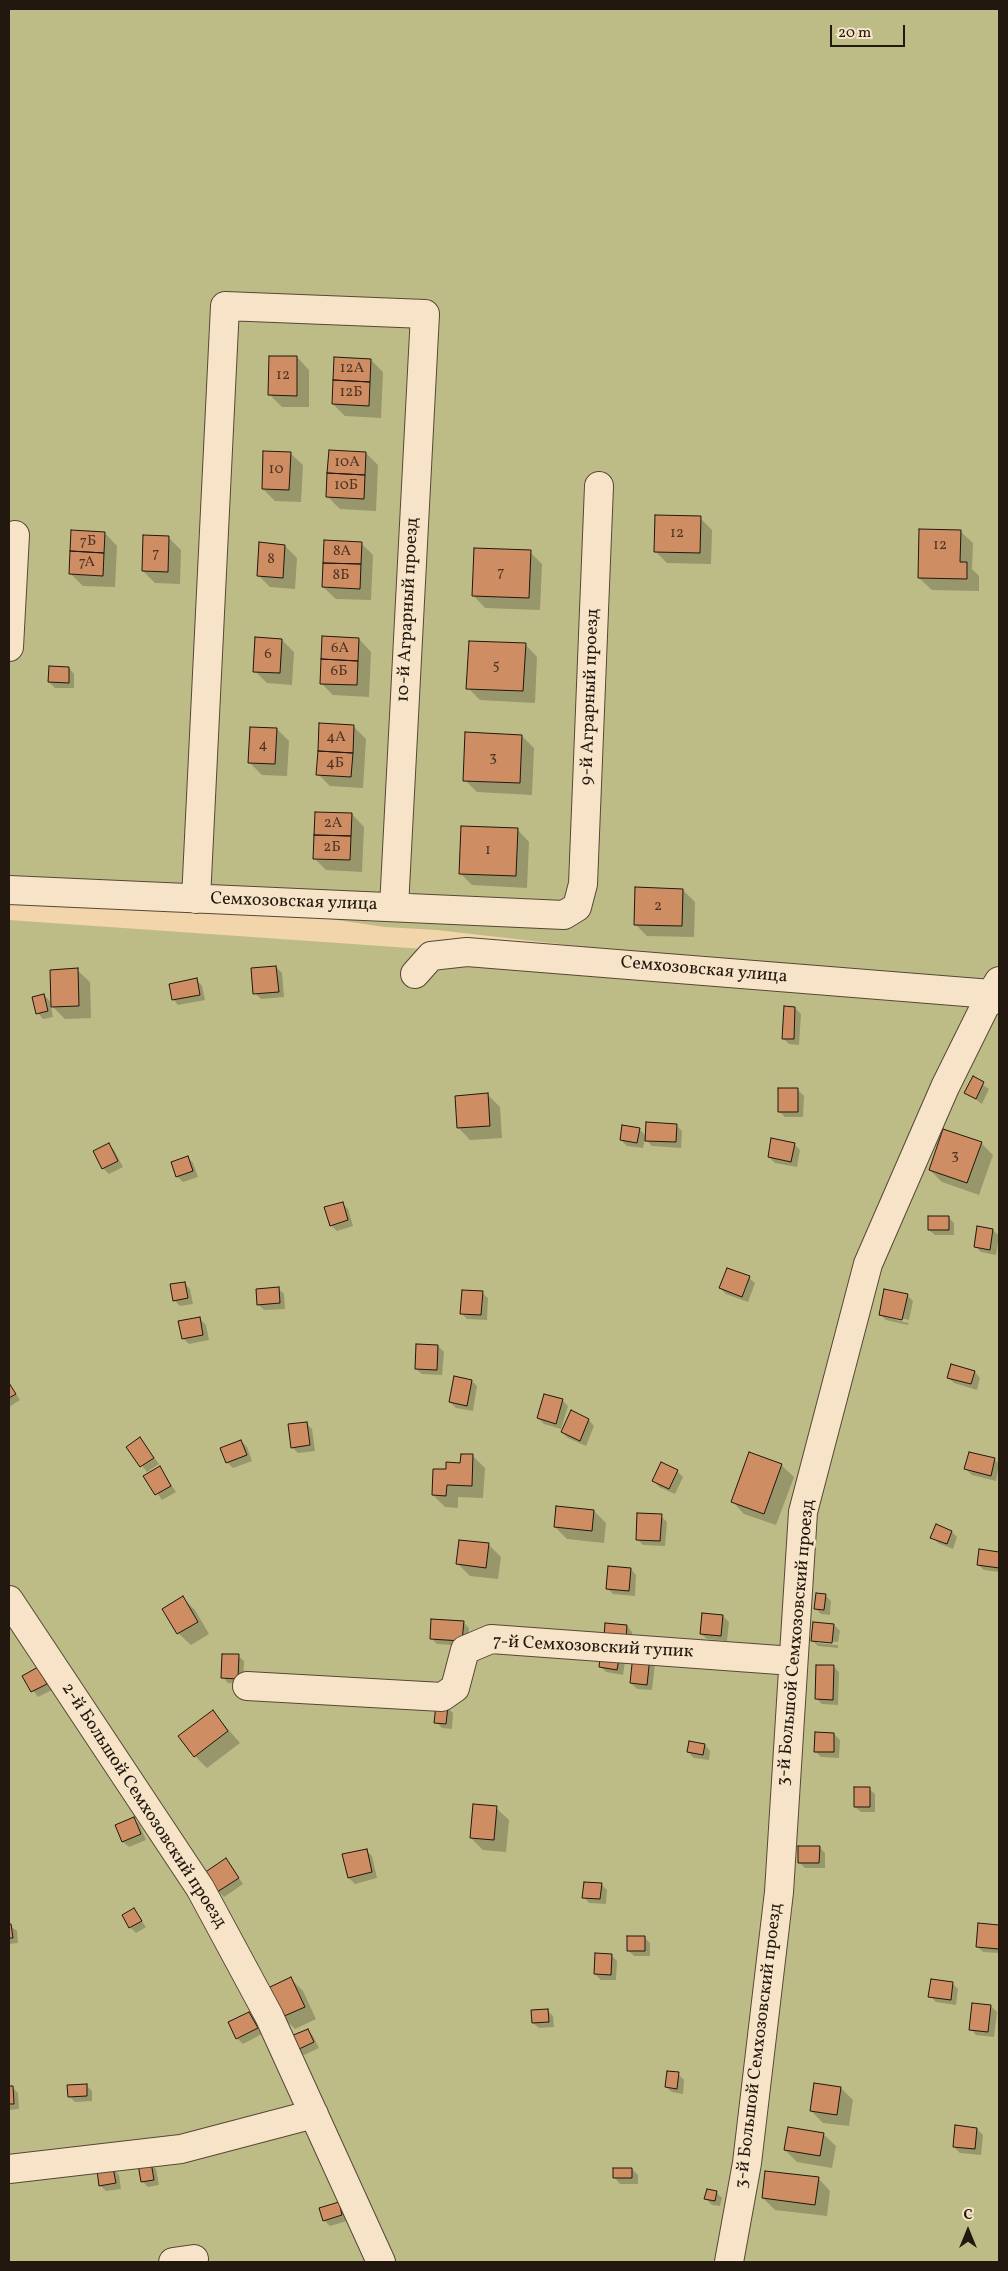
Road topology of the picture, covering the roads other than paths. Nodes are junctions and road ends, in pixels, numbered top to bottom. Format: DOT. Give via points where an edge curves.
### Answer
graph roads {
  1 [pos="599,486"];
  2 [pos="15,535"];
  3 [pos="9,647"];
  4 [pos="9,890"];
  5 [pos="196,899"];
  6 [pos="394,907"];
  7 [pos="577,907"];
  8 [pos="415,974"];
  9 [pos="996,992"];
  10 [pos="9,1600"];
  11 [pos="793,1661"];
  12 [pos="247,1686"];
  13 [pos="314,2114"];
  14 [pos="9,2169"];
  15 [pos="381,2262"];
  16 [pos="729,2262"];
  1 -- 7 [label="street, 9-й Аграрный проезд" via="583,884"];
  2 -- 3 [label="street"];
  4 -- 5 [label="street, Семхозовская улица"];
  5 -- 6 [label="street, Семхозовская улица"];
  5 -- 6 [label="street, 10-й Аграрный проезд" via="225,306 425,314"];
  6 -- 7 [label="street, Семхозовская улица" via="564,915"];
  8 -- 9 [label="street, Семхозовская улица" via="431,956 468,952"];
  9 -- 11 [label="street, 3-й Большой Семхозовский проезд" via="945,1087 868,1264 803,1512"];
  10 -- 13 [label="street, 2-й Большой Семхозовский проезд" via="200,1888 270,2016"];
  11 -- 12 [label="street, 7-й Семхозовский тупик" via="491,1639 465,1650 455,1688 442,1697"];
  11 -- 16 [label="street, 3-й Большой Семхозовский проезд" via="775,1929 747,2163"];
  13 -- 14 [label="street" via="181,2149"];
  13 -- 15 [label="street, 2-й Большой Семхозовский проезд"];
}
